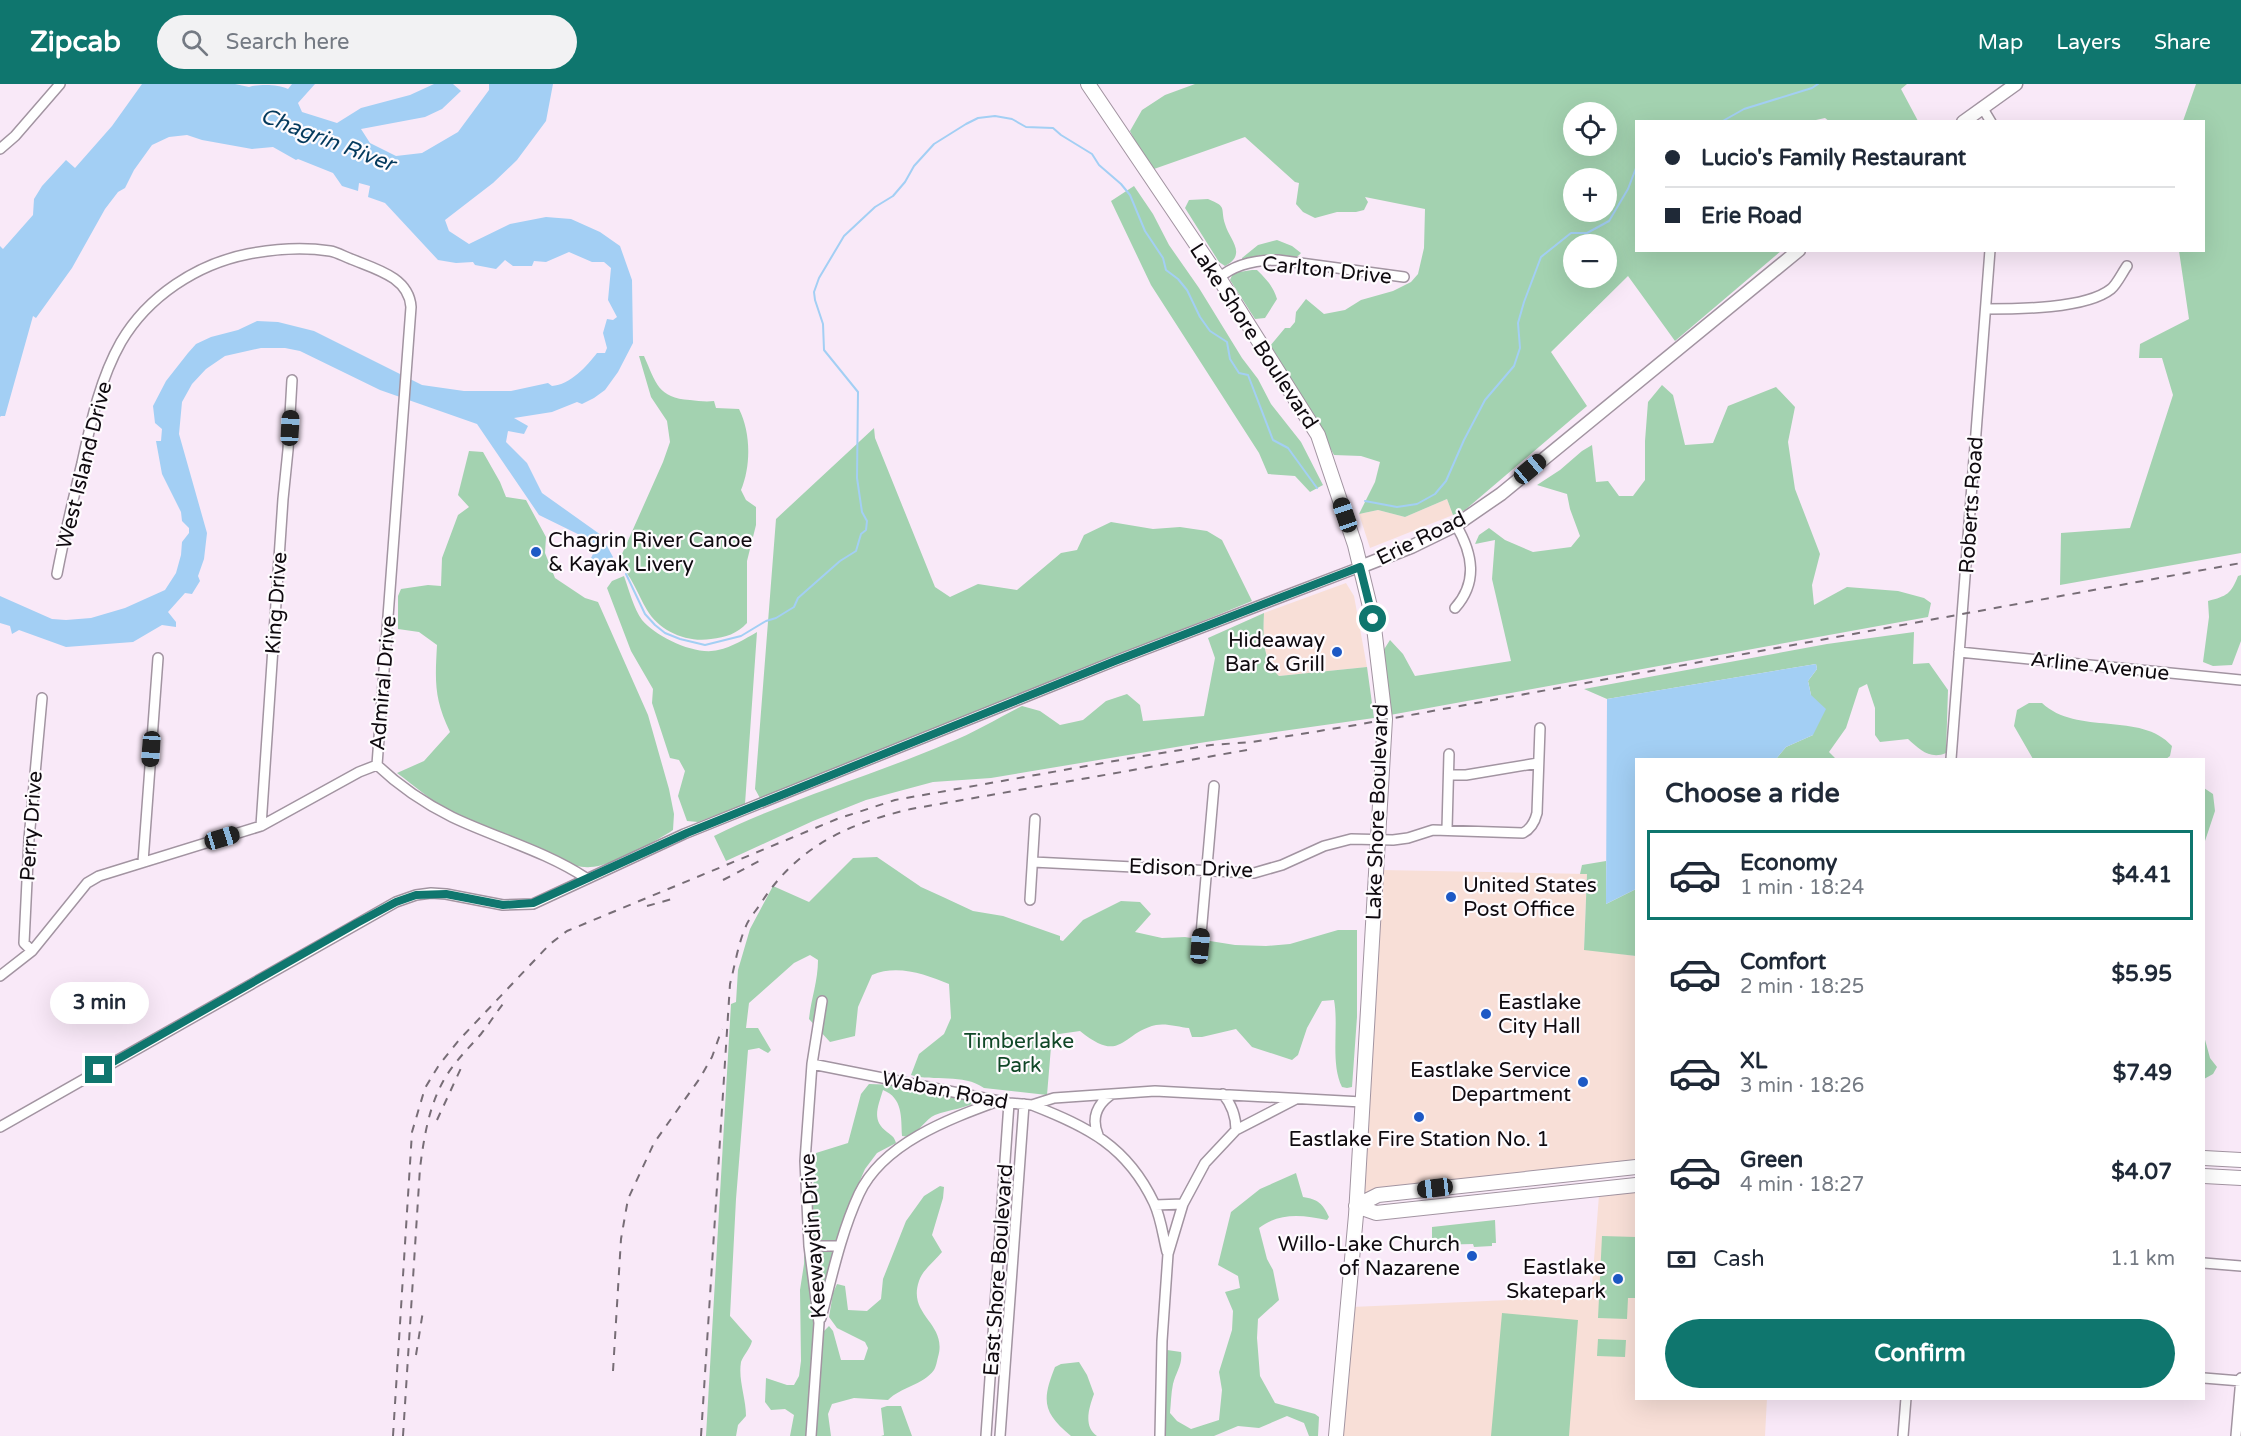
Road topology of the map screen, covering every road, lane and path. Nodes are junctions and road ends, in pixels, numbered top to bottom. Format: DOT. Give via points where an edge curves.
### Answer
graph roads {
  1 [pos="60,84"];
  2 [pos="1088,84"];
  3 [pos="2016,84"];
  4 [pos="1982,106"];
  5 [pos="1965,120"];
  6 [pos="1990,120"];
  7 [pos="0,149"];
  8 [pos="1797,252"];
  9 [pos="1990,252"];
  10 [pos="2127,266"];
  11 [pos="1404,277"];
  12 [pos="1218,278"];
  13 [pos="1986,309"];
  14 [pos="292,380"];
  15 [pos="403,411"];
  16 [pos="1456,525"];
  17 [pos="1360,567"];
  18 [pos="57,574"];
  19 [pos="1455,608"];
  20 [pos="1959,652"];
  21 [pos="158,658"];
  22 [pos="2241,680"];
  23 [pos="42,698"];
  24 [pos="1540,728"];
  25 [pos="1449,754"];
  26 [pos="1951,758"];
  27 [pos="1538,763"];
  28 [pos="377,765"];
  29 [pos="1449,775"];
  30 [pos="1214,786"];
  31 [pos="1035,819"];
  32 [pos="261,826"];
  33 [pos="1447,829"];
  34 [pos="1378,840"];
  35 [pos="143,862"];
  36 [pos="1034,862"];
  37 [pos="1207,872"];
  38 [pos="586,878"];
  39 [pos="1030,900"];
  40 [pos="1200,946"];
  41 [pos="32,951"];
  42 [pos="0,976"];
  43 [pos="822,1001"];
  44 [pos="812,1064"];
  45 [pos="1112,1094"];
  46 [pos="1223,1094"];
  47 [pos="1297,1099"];
  48 [pos="1005,1102"];
  49 [pos="1362,1102"];
  50 [pos="1028,1104"];
  51 [pos="0,1127"];
  52 [pos="1236,1130"];
  53 [pos="1098,1136"];
  54 [pos="2205,1158"];
  55 [pos="2241,1160"];
  56 [pos="1635,1167"];
  57 [pos="2205,1176"];
  58 [pos="2241,1178"];
  59 [pos="1635,1185"];
  60 [pos="1183,1204"];
  61 [pos="1155,1205"];
  62 [pos="1356,1206"];
  63 [pos="809,1246"];
  64 [pos="840,1246"];
  65 [pos="1168,1254"];
  66 [pos="2205,1263"];
  67 [pos="2241,1266"];
  68 [pos="998,1270"];
  69 [pos="1011,1270"];
  70 [pos="819,1323"];
  71 [pos="2205,1378"];
  72 [pos="2241,1379"];
  73 [pos="1906,1400"];
  74 [pos="810,1436"];
  75 [pos="986,1436"];
  76 [pos="1000,1436"];
  77 [pos="1160,1436"];
  78 [pos="1336,1436"];
  79 [pos="1903,1436"];
  80 [pos="2236,1436"];
  1 -- 7 [label="street"];
  2 -- 12 [label="main road, Lake Shore Boulevard"];
  3 -- 4 [label="street"];
  4 -- 5 [label="street"];
  4 -- 6 [label="street"];
  8 -- 16 [label="street, Erie Road" via="1501,494"];
  9 -- 13 [label="street, Roberts Road"];
  10 -- 13 [label="street" via="2111,289 2093,297 2056,306"];
  11 -- 12 [label="street, Carlton Drive" via="1261,260 1240,265"];
  12 -- 17 [label="main road, Lake Shore Boulevard" via="1318,435"];
  13 -- 20 [label="street, Roberts Road"];
  14 -- 32 [label="street, King Drive"];
  15 -- 18 [label="street, West Island Drive" via="411,296 386,273 331,251 282,249 231,257 181,279 159,297 128,333 107,373 93,414"];
  15 -- 28 [label="street, Admiral Drive"];
  16 -- 17 [label="street, Erie Road"];
  16 -- 19 [label="street" via="1471,568 1470,585"];
  17 -- 34 [label="main road, Lake Shore Boulevard" via="1373,619 1385,719"];
  17 -- 38 [label="street, Erie Road" via="1115,661 687,833"];
  20 -- 22 [label="street, Arline Avenue"];
  20 -- 26 [label="street, Roberts Road"];
  21 -- 35 [label="street"];
  23 -- 41 [label="street, Perry Drive" via="24,931 24,943"];
  24 -- 27 [label="street"];
  25 -- 29 [label="street"];
  27 -- 29 [label="street"];
  27 -- 33 [label="street, Edison Drive" via="1536,820 1528,830 1510,833"];
  28 -- 32 [label="street, Admiral Drive"];
  28 -- 38 [label="street" via="452,817"];
  29 -- 33 [label="street"];
  30 -- 37 [label="street"];
  31 -- 36 [label="street"];
  32 -- 35 [label="street, Admiral Drive"];
  33 -- 34 [label="street, Edison Drive"];
  34 -- 37 [label="street, Edison Drive" via="1351,839 1324,846 1254,873"];
  34 -- 49 [label="main road, Lake Shore Boulevard"];
  35 -- 41 [label="street, Admiral Drive" via="87,883"];
  36 -- 37 [label="street, Edison Drive"];
  36 -- 39 [label="street"];
  37 -- 40 [label="street"];
  38 -- 51 [label="street, Erie Road" via="533,903 503,905 431,893 396,902"];
  41 -- 42 [label="street, Admiral Drive"];
  43 -- 44 [label="street, Keewaydin Drive"];
  44 -- 48 [label="street, Waban Road"];
  44 -- 63 [label="street, Keewaydin Drive" via="806,1161"];
  45 -- 46 [label="street, Waban Road"];
  45 -- 50 [label="street, Waban Road" via="1053,1098"];
  45 -- 53 [label="street" via="1104,1099 1095,1115"];
  46 -- 47 [label="street, Waban Road"];
  46 -- 52 [label="street" via="1231,1104"];
  47 -- 49 [label="street, Waban Road"];
  47 -- 52 [label="street"];
  48 -- 50 [label="street, Waban Road"];
  48 -- 64 [label="street" via="956,1117 908,1142 874,1172 860,1192"];
  48 -- 68 [label="street, East Shore Boulevard"];
  49 -- 62 [label="main road, Lake Shore Boulevard"];
  50 -- 53 [label="street" via="1073,1121"];
  50 -- 69 [label="street, East Shore Boulevard"];
  52 -- 60 [label="street" via="1205,1163"];
  53 -- 61 [label="street" via="1139,1176"];
  54 -- 55 [label="main road"];
  56 -- 62 [label="main road" via="1378,1195"];
  57 -- 58 [label="main road"];
  59 -- 62 [label="main road" via="1376,1213"];
  60 -- 61 [label="street"];
  60 -- 65 [label="street"];
  61 -- 65 [label="street"];
  62 -- 78 [label="main road, Lake Shore Boulevard"];
  63 -- 64 [label="street"];
  63 -- 70 [label="street, Keewaydin Drive"];
  64 -- 70 [label="street"];
  65 -- 77 [label="street"];
  66 -- 67 [label="street"];
  68 -- 69 [label="street"];
  68 -- 75 [label="street, East Shore Boulevard"];
  69 -- 76 [label="street, East Shore Boulevard"];
  70 -- 74 [label="street, Keewaydin Drive"];
  71 -- 72 [label="street"];
  72 -- 80 [label="street"];
  73 -- 79 [label="street"];
}
